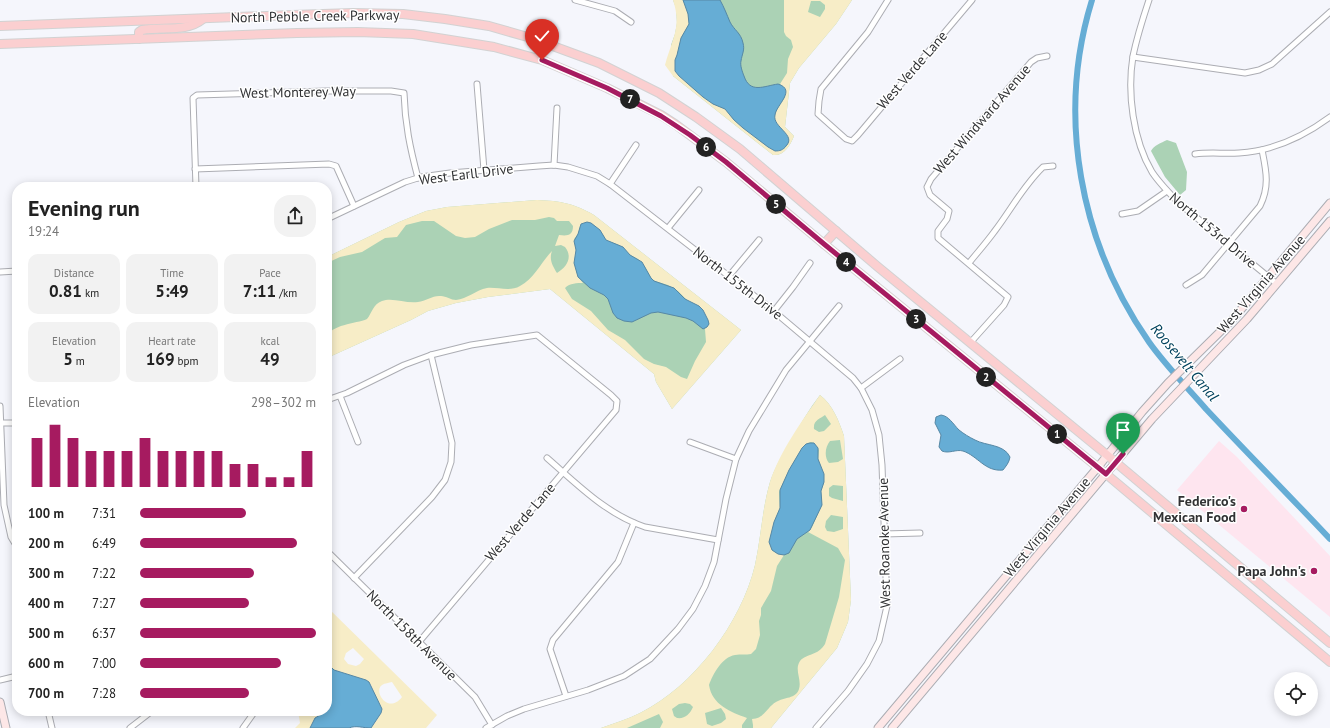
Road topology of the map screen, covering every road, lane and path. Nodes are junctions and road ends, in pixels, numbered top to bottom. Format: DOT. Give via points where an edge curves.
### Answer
graph roads {
  1 [pos="575,0"];
  2 [pos="888,0"];
  3 [pos="972,0"];
  4 [pos="1149,0"];
  5 [pos="1330,12"];
  6 [pos="204,19"];
  7 [pos="631,22"];
  8 [pos="0,26"];
  9 [pos="139,39"];
  10 [pos="0,44"];
  11 [pos="1047,56"];
  12 [pos="1133,56"];
  13 [pos="477,84"];
  14 [pos="557,108"];
  15 [pos="1330,117"];
  16 [pos="636,145"];
  17 [pos="1262,150"];
  18 [pos="1195,154"];
  19 [pos="554,165"];
  20 [pos="1053,166"];
  21 [pos="195,169"];
  22 [pos="484,170"];
  23 [pos="418,178"];
  24 [pos="196,182"];
  25 [pos="610,184"];
  26 [pos="699,190"];
  27 [pos="1167,191"];
  28 [pos="1330,203"];
  29 [pos="354,206"];
  30 [pos="1122,214"];
  31 [pos="332,217"];
  32 [pos="1330,221"];
  33 [pos="668,228"];
  34 [pos="836,231"];
  35 [pos="759,240"];
  36 [pos="824,244"];
  37 [pos="1228,244"];
  38 [pos="810,263"];
  39 [pos="968,263"];
  40 [pos="12,271"];
  41 [pos="0,272"];
  42 [pos="729,276"];
  43 [pos="1268,278"];
  44 [pos="1277,284"];
  45 [pos="1186,285"];
  46 [pos="839,306"];
  47 [pos="774,311"];
  48 [pos="809,341"];
  49 [pos="970,343"];
  50 [pos="431,354"];
  51 [pos="961,355"];
  52 [pos="900,359"];
  53 [pos="861,388"];
  54 [pos="340,396"];
  55 [pos="332,398"];
  56 [pos="0,406"];
  57 [pos="12,423"];
  58 [pos="1,424"];
  59 [pos="358,442"];
  60 [pos="690,442"];
  61 [pos="1107,455"];
  62 [pos="546,458"];
  63 [pos="736,459"];
  64 [pos="1116,463"];
  65 [pos="1098,467"];
  66 [pos="563,472"];
  67 [pos="1106,474"];
  68 [pos="634,523"];
  69 [pos="920,533"];
  70 [pos="884,534"];
  71 [pos="12,539"];
  72 [pos="718,540"];
  73 [pos="332,556"];
  74 [pos="354,578"];
  75 [pos="419,642"];
  76 [pos="1330,643"];
  77 [pos="1330,662"];
  78 [pos="12,677"];
  79 [pos="0,680"];
  80 [pos="566,696"];
  81 [pos="0,702"];
  82 [pos="49,716"];
  83 [pos="146,716"];
  84 [pos="249,716"];
  85 [pos="492,724"];
  86 [pos="6,728"];
  87 [pos="52,728"];
  88 [pos="130,728"];
  89 [pos="243,728"];
  90 [pos="486,728"];
  91 [pos="816,728"];
  92 [pos="878,728"];
  93 [pos="892,728"];
  1 -- 7 [label="street" via="615,11"];
  2 -- 3 [label="street, West Verde Lane" via="868,32 821,89 818,114 846,139 852,141"];
  4 -- 12 [label="street"];
  5 -- 12 [label="street" via="1289,50 1260,70 1245,73"];
  6 -- 8 [label="main road, North Pebble Creek Parkway"];
  6 -- 9 [label="main road" via="183,28 142,30 139,32"];
  6 -- 34 [label="main road, North Pebble Creek Parkway" via="353,13 403,14 489,26 531,38 599,63 683,108 740,149"];
  9 -- 10 [label="main road, North Pebble Creek Parkway"];
  9 -- 36 [label="main road, North Pebble Creek Parkway" via="297,33 413,34 494,47 542,60 607,88 675,124 726,162"];
  11 -- 39 [label="street, West Windward Avenue" via="1031,62 928,183 927,191 949,211 947,219 938,231 940,240"];
  12 -- 27 [label="street, North 153rd Drive" via="1132,99 1138,140 1152,172"];
  13 -- 22 [label="street"];
  14 -- 19 [label="street"];
  15 -- 17 [label="street" via="1298,137"];
  16 -- 25 [label="street"];
  17 -- 18 [label="street"];
  17 -- 37 [label="street" via="1267,173 1264,197 1260,206"];
  19 -- 22 [label="street, West Earll Drive"];
  19 -- 25 [label="street, West Earll Drive" via="597,176"];
  20 -- 39 [label="street" via="1043,167 1015,200 995,232"];
  21 -- 23 [label="street, West Monterey Way" via="193,98 197,95 326,90 391,91 404,92 407,134"];
  21 -- 24 [label="street"];
  21 -- 29 [label="street" via="329,164 336,166"];
  22 -- 23 [label="street, West Earll Drive"];
  23 -- 29 [label="street, West Earll Drive"];
  25 -- 33 [label="street, North 155th Drive"];
  26 -- 33 [label="street"];
  27 -- 30 [label="street" via="1138,211"];
  27 -- 37 [label="street, North 153rd Drive"];
  28 -- 43 [label="main road, West Virginia Avenue"];
  29 -- 31 [label="street, West Earll Drive"];
  32 -- 44 [label="main road, West Virginia Avenue"];
  33 -- 42 [label="street, North 155th Drive"];
  34 -- 36 [label="main road"];
  34 -- 49 [label="main road, North Pebble Creek Parkway"];
  35 -- 42 [label="street"];
  36 -- 51 [label="main road, North Pebble Creek Parkway"];
  37 -- 43 [label="street, North 153rd Drive"];
  37 -- 45 [label="street" via="1202,275"];
  38 -- 47 [label="street"];
  39 -- 49 [label="street" via="1008,297 1004,305"];
  40 -- 41 [label="street"];
  42 -- 47 [label="street, North 155th Drive"];
  43 -- 44 [label="street, North 153rd Drive"];
  43 -- 61 [label="main road, West Virginia Avenue" via="1233,319 1168,383"];
  44 -- 64 [label="main road, West Virginia Avenue" via="1239,328 1152,419"];
  46 -- 48 [label="street"];
  47 -- 48 [label="street, North 155th Drive"];
  48 -- 53 [label="street, North 155th Drive" via="853,378"];
  48 -- 63 [label="street" via="781,378 749,431"];
  49 -- 51 [label="main road"];
  49 -- 61 [label="main road, North Pebble Creek Parkway"];
  50 -- 54 [label="street"];
  50 -- 66 [label="street, West Verde Lane" via="537,335 605,390 617,401 616,410"];
  50 -- 74 [label="street" via="452,443 451,462 445,480"];
  51 -- 65 [label="main road, North Pebble Creek Parkway"];
  52 -- 53 [label="street"];
  53 -- 70 [label="street, West Roanoke Avenue" via="872,410 879,435"];
  54 -- 55 [label="street"];
  54 -- 59 [label="street"];
  56 -- 58 [label="street"];
  57 -- 58 [label="street"];
  58 -- 71 [label="street" via="4,505"];
  60 -- 63 [label="street"];
  61 -- 64 [label="main road, North Pebble Creek Parkway"];
  61 -- 65 [label="main road, West Virginia Avenue"];
  62 -- 66 [label="street"];
  63 -- 72 [label="street"];
  64 -- 67 [label="main road, West Virginia Avenue"];
  64 -- 76 [label="main road, North Pebble Creek Parkway"];
  65 -- 67 [label="main road, North Pebble Creek Parkway"];
  65 -- 92 [label="main road, West Virginia Avenue"];
  66 -- 68 [label="street" via="599,503"];
  66 -- 75 [label="street, West Verde Lane"];
  67 -- 77 [label="main road, North Pebble Creek Parkway"];
  67 -- 93 [label="main road, West Virginia Avenue"];
  68 -- 72 [label="street"];
  68 -- 80 [label="street" via="618,562 553,640 550,649"];
  69 -- 70 [label="street"];
  70 -- 91 [label="street, West Roanoke Avenue" via="887,606 879,641 848,691"];
  72 -- 80 [label="street" via="714,562 693,609 655,654 624,676"];
  73 -- 74 [label="street, North 158th Avenue"];
  74 -- 75 [label="street, North 158th Avenue"];
  75 -- 85 [label="street, North 158th Avenue" via="474,697"];
  78 -- 79 [label="street"];
  80 -- 85 [label="street" via="524,709"];
  81 -- 86 [label="main road"];
  82 -- 87 [label="street"];
  83 -- 88 [label="street"];
  84 -- 89 [label="street"];
  85 -- 90 [label="street"];
}
